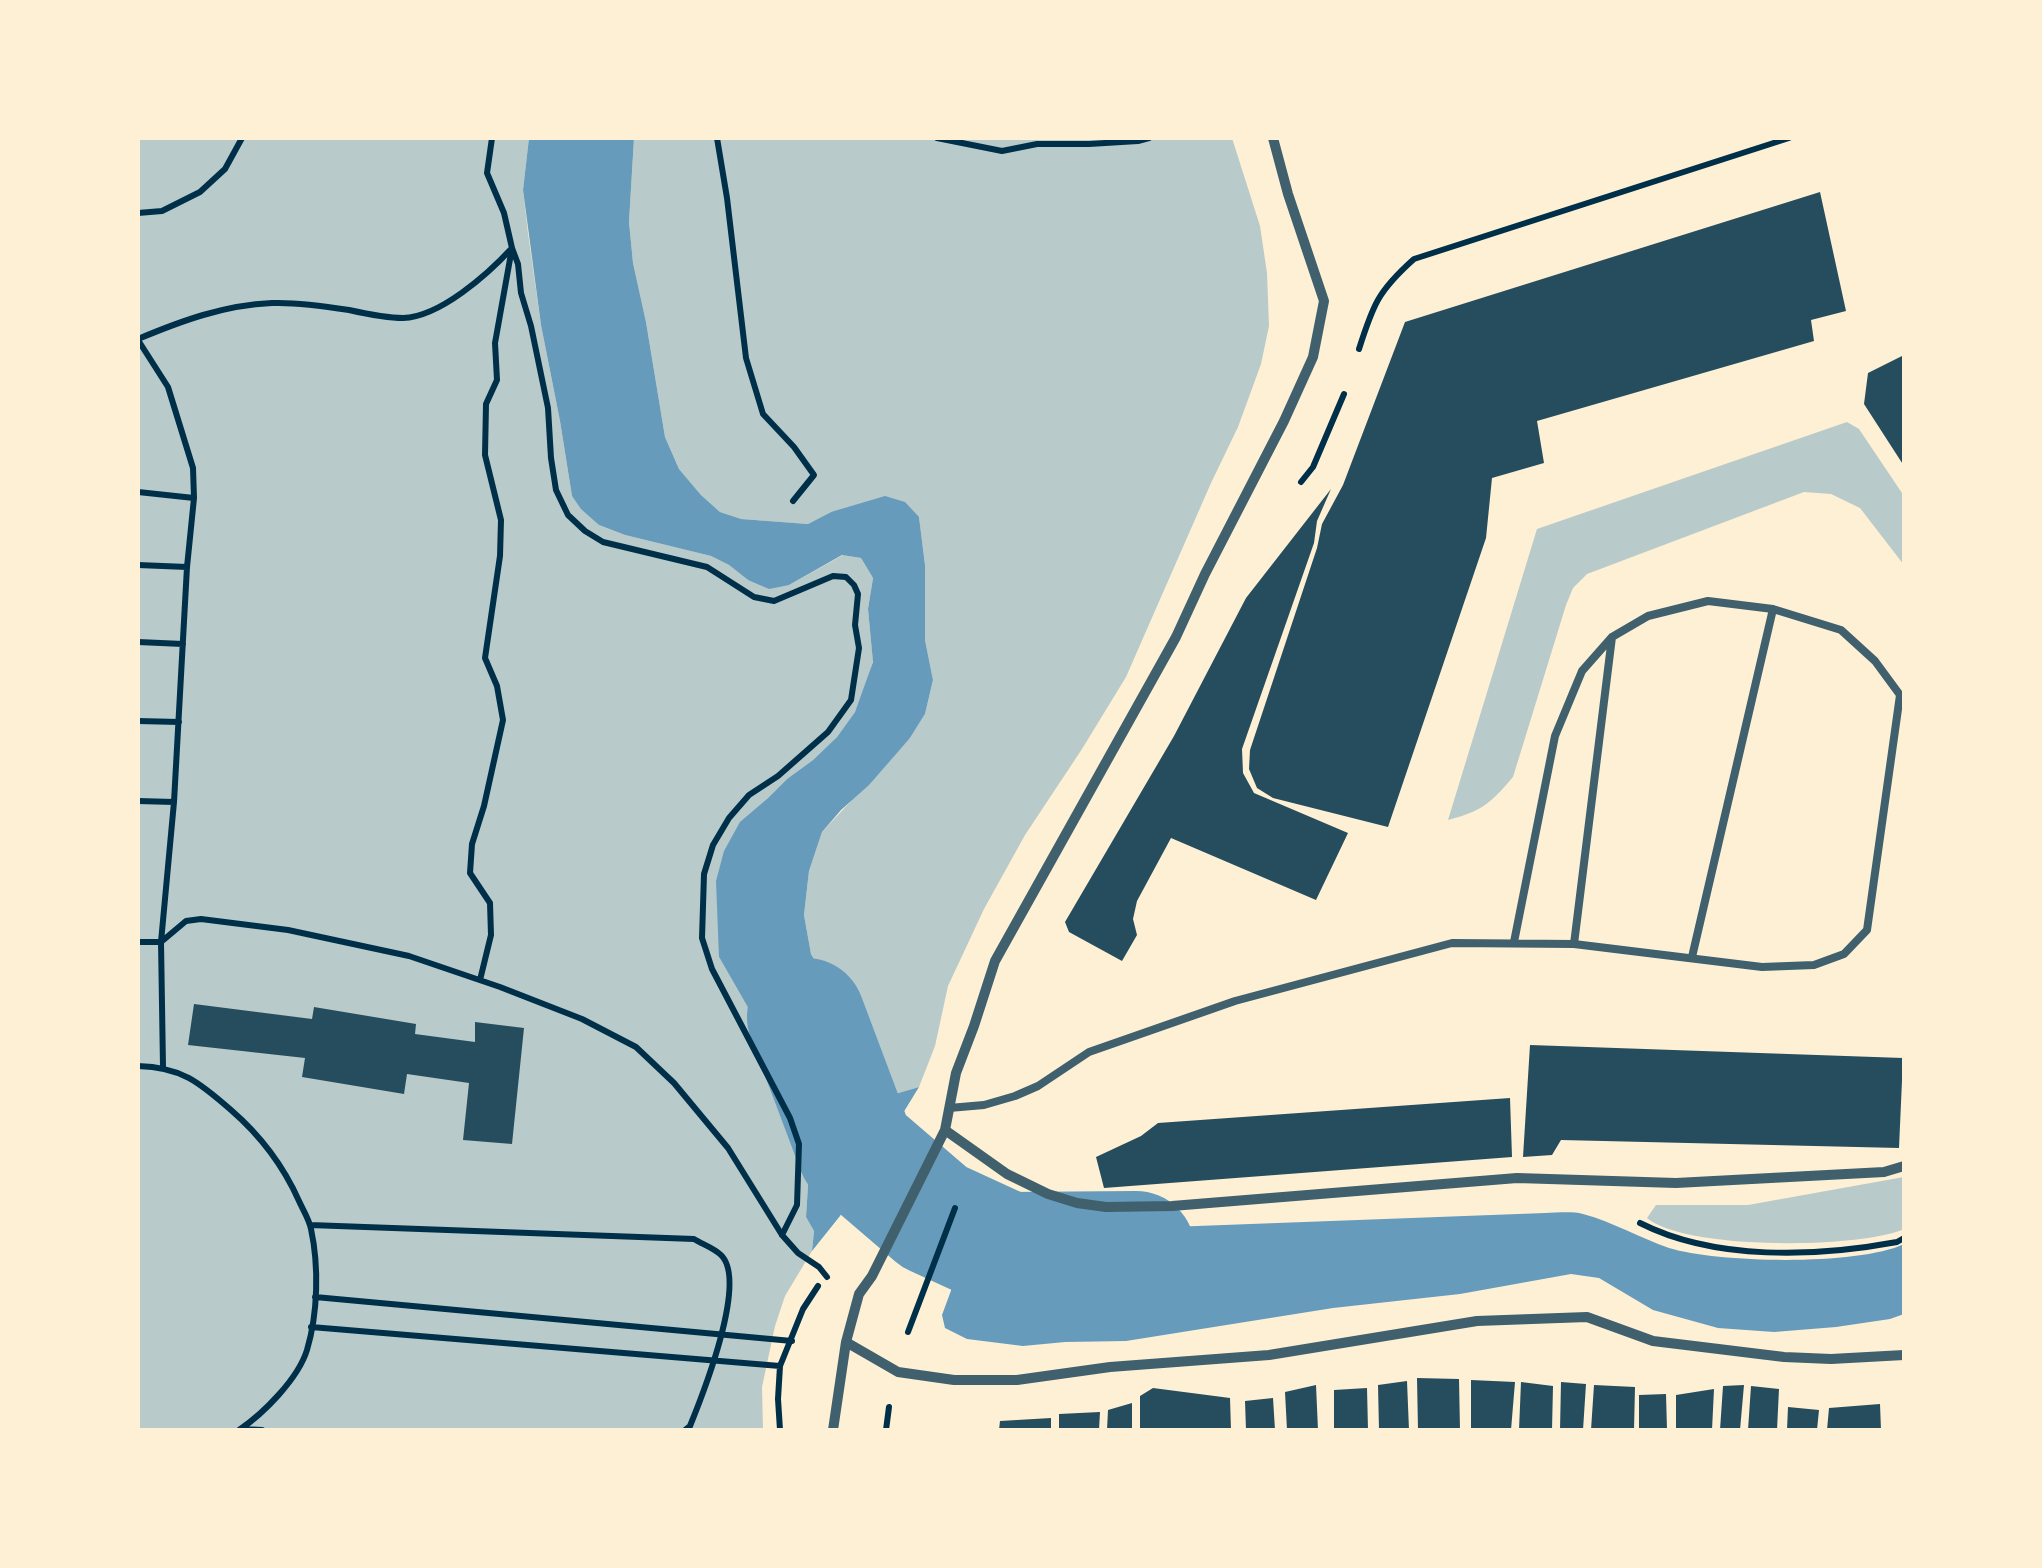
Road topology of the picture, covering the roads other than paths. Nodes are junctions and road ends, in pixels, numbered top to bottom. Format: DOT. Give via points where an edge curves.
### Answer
graph roads {
  1 [pos="1272,138"];
  2 [pos="1773,609"];
  3 [pos="1612,636"];
  4 [pos="1514,942"];
  5 [pos="1574,944"];
  6 [pos="1692,957"];
  7 [pos="949,1108"];
  8 [pos="946,1130"];
  9 [pos="1904,1166"];
  10 [pos="846,1342"];
  11 [pos="1904,1355"];
  12 [pos="833,1430"];
  1 -- 7 [label="street" via="1324,301 1313,357 1176,637 994,961"];
  2 -- 3 [label="lane" via="1708,601 1648,616"];
  2 -- 6 [label="lane"];
  2 -- 6 [label="lane" via="1841,630 1900,695 1867,930 1844,954 1814,965"];
  3 -- 4 [label="lane" via="1582,672 1554,736"];
  3 -- 5 [label="lane"];
  4 -- 5 [label="lane"];
  4 -- 7 [label="lane" via="1452,943 1235,1000 1089,1052 1015,1096"];
  5 -- 6 [label="lane"];
  7 -- 8 [label="street"];
  8 -- 9 [label="street" via="1048,1194 1106,1207 1518,1178 1676,1184"];
  8 -- 10 [label="street" via="859,1294"];
  10 -- 11 [label="street" via="898,1372 954,1380 1269,1355 1477,1321 1587,1317 1652,1341 1784,1357"];
  10 -- 12 [label="street"];
}
